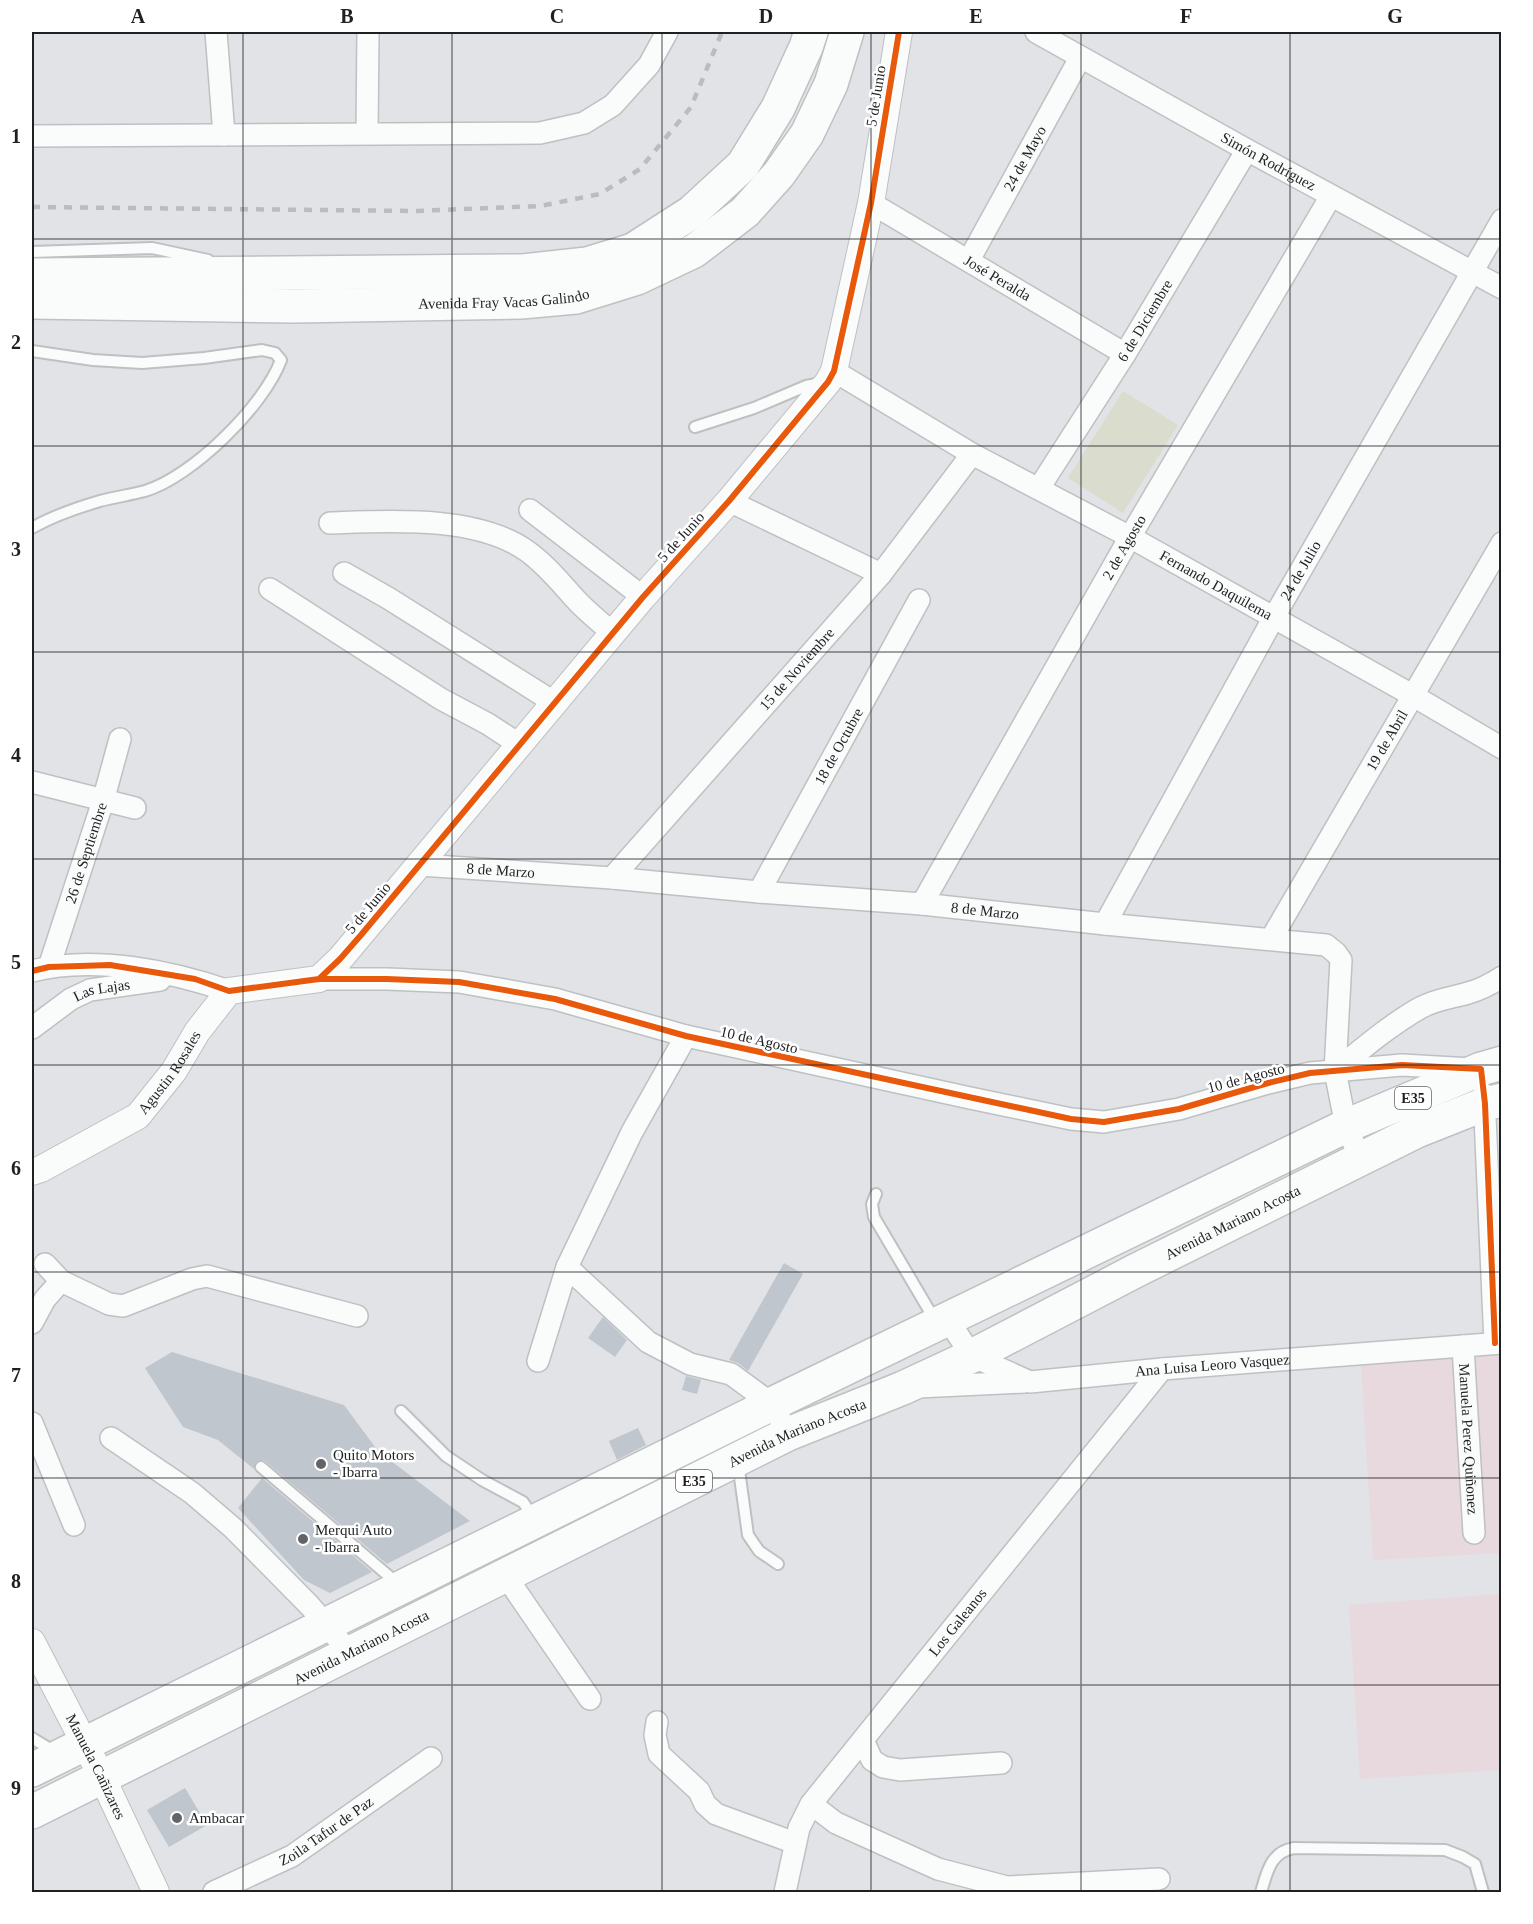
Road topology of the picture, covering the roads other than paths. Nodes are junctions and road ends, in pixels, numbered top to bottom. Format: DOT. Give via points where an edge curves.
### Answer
graph roads {
  1 [pos="216,32"];
  2 [pos="368,32"];
  3 [pos="668,32"];
  4 [pos="811,32"];
  5 [pos="847,32"];
  6 [pos="899,32"];
  7 [pos="1036,32"];
  8 [pos="1080,58"];
  9 [pos="367,133"];
  10 [pos="224,135"];
  11 [pos="32,136"];
  12 [pos="1247,150"];
  13 [pos="1331,196"];
  14 [pos="871,203"];
  15 [pos="1502,220"];
  16 [pos="32,252"];
  17 [pos="969,260"];
  18 [pos="1473,272"];
  19 [pos="270,273"];
  20 [pos="32,275"];
  21 [pos="1502,288"];
  22 [pos="32,302"];
  23 [pos="32,351"];
  24 [pos="1125,354"];
  25 [pos="831,377"];
  26 [pos="695,427"];
  27 [pos="972,454"];
  28 [pos="1039,488"];
  29 [pos="729,501"];
  30 [pos="530,510"];
  31 [pos="330,524"];
  32 [pos="32,528"];
  33 [pos="1130,537"];
  34 [pos="1502,543"];
  35 [pos="344,573"];
  36 [pos="881,574"];
  37 [pos="270,589"];
  38 [pos="644,597"];
  39 [pos="919,600"];
  40 [pos="1274,617"];
  41 [pos="614,634"];
  42 [pos="1412,695"];
  43 [pos="555,703"];
  44 [pos="120,739"];
  45 [pos="520,745"];
  46 [pos="1502,747"];
  47 [pos="32,782"];
  48 [pos="103,801"];
  49 [pos="135,808"];
  50 [pos="420,865"];
  51 [pos="612,878"];
  52 [pos="759,892"];
  53 [pos="922,904"];
  54 [pos="1105,924"];
  55 [pos="1271,939"];
  56 [pos="40,969"];
  57 [pos="180,977"];
  58 [pos="1502,978"];
  59 [pos="319,979"];
  60 [pos="229,991"];
  61 [pos="32,1028"];
  62 [pos="686,1036"];
  63 [pos="1491,1066"];
  64 [pos="1335,1071"];
  65 [pos="1493,1102"];
  66 [pos="1346,1126"];
  67 [pos="1361,1160"];
  68 [pos="32,1172"];
  69 [pos="876,1194"];
  70 [pos="45,1264"];
  71 [pos="567,1268"];
  72 [pos="61,1281"];
  73 [pos="357,1316"];
  74 [pos="943,1322"];
  75 [pos="32,1323"];
  76 [pos="1498,1343"];
  77 [pos="1463,1346"];
  78 [pos="972,1356"];
  79 [pos="538,1361"];
  80 [pos="1162,1369"];
  81 [pos="1030,1382"];
  82 [pos="903,1388"];
  83 [pos="772,1404"];
  84 [pos="401,1412"];
  85 [pos="32,1424"];
  86 [pos="788,1434"];
  87 [pos="111,1438"];
  88 [pos="737,1460"];
  89 [pos="261,1467"];
  90 [pos="536,1521"];
  91 [pos="74,1526"];
  92 [pos="1474,1533"];
  93 [pos="778,1564"];
  94 [pos="506,1575"];
  95 [pos="403,1587"];
  96 [pos="327,1624"];
  97 [pos="32,1642"];
  98 [pos="350,1653"];
  99 [pos="590,1699"];
  100 [pos="657,1722"];
  101 [pos="32,1738"];
  102 [pos="863,1740"];
  103 [pos="59,1756"];
  104 [pos="431,1758"];
  105 [pos="1001,1763"];
  106 [pos="102,1777"];
  107 [pos="811,1804"];
  108 [pos="32,1812"];
  109 [pos="795,1843"];
  110 [pos="1159,1880"];
  111 [pos="156,1893"];
  112 [pos="214,1893"];
  113 [pos="785,1893"];
  114 [pos="1261,1893"];
  115 [pos="1483,1893"];
  1 -- 10 [label="street"];
  2 -- 9 [label="street"];
  3 -- 9 [label="street" via="650,65 613,105 584,123 540,133"];
  4 -- 19 [label="main road, Avenida Fray Vacas Galindo" via="778,108 743,165 692,212 633,250 587,264 523,271"];
  5 -- 22 [label="main road, Avenida Fray Vacas Galindo" via="817,114 779,174 745,212 694,250 637,278 576,297 521,302 296,306"];
  6 -- 14 [label="street, 5 de Junio"];
  7 -- 8 [label="street, Simón Rodríguez"];
  8 -- 12 [label="street, Simón Rodríguez"];
  8 -- 17 [label="street, 24 de Mayo"];
  9 -- 10 [label="street"];
  10 -- 11 [label="street"];
  12 -- 13 [label="street, Simón Rodríguez"];
  12 -- 24 [label="street, 6 de Diciembre"];
  13 -- 18 [label="street, Simón Rodríguez"];
  13 -- 33 [label="street, 2 de Agosto"];
  14 -- 17 [label="street, José Peralda"];
  14 -- 25 [label="street, 5 de Junio"];
  15 -- 18 [label="street, 24 de Julio"];
  16 -- 19 [label="lane" via="152,248"];
  17 -- 24 [label="street, José Peralda"];
  18 -- 21 [label="street, Simón Rodríguez"];
  18 -- 40 [label="street, 24 de Julio"];
  19 -- 20 [label="main road, Avenida Fray Vacas Galindo"];
  23 -- 32 [label="lane" via="142,363 262,350 275,353 281,360 275,377 246,417 169,481 54,516"];
  24 -- 28 [label="street, 6 de Diciembre"];
  25 -- 26 [label="lane"];
  25 -- 27 [label="street, Fernando Daquilema"];
  25 -- 29 [label="street, 5 de Junio"];
  27 -- 28 [label="street, Fernando Daquilema"];
  27 -- 36 [label="street, 15 de Noviembre"];
  28 -- 33 [label="street, Fernando Daquilema"];
  29 -- 36 [label="street"];
  29 -- 38 [label="street, 5 de Junio"];
  30 -- 38 [label="street"];
  31 -- 41 [label="street" via="395,520 463,526 500,537 527,550"];
  33 -- 40 [label="street, Fernando Daquilema"];
  33 -- 53 [label="street, 2 de Agosto"];
  34 -- 42 [label="street, 19 de Abril"];
  35 -- 43 [label="street"];
  36 -- 51 [label="street, 15 de Noviembre"];
  37 -- 45 [label="street"];
  38 -- 41 [label="street, 5 de Junio"];
  39 -- 52 [label="street, 18 de Octubre"];
  40 -- 42 [label="street, Fernando Daquilema"];
  40 -- 54 [label="street, 24 de Julio"];
  41 -- 43 [label="street, 5 de Junio"];
  42 -- 46 [label="street, Fernando Daquilema"];
  42 -- 55 [label="street, 19 de Abril"];
  43 -- 45 [label="street, 5 de Junio"];
  44 -- 48 [label="street, 26 de Septiembre"];
  45 -- 50 [label="street, 5 de Junio"];
  47 -- 48 [label="street"];
  48 -- 49 [label="street"];
  48 -- 56 [label="street, 26 de Septiembre"];
  50 -- 51 [label="street, 8 de Marzo"];
  50 -- 59 [label="street, 5 de Junio"];
  51 -- 52 [label="street, 8 de Marzo"];
  52 -- 53 [label="street, 8 de Marzo"];
  53 -- 54 [label="street, 8 de Marzo"];
  54 -- 55 [label="street, 8 de Marzo"];
  55 -- 64 [label="street, 8 de Marzo" via="1326,945 1341,960"];
  56 -- 57 [label="street, 10 de Agosto" via="110,965"];
  57 -- 60 [label="street, 10 de Agosto"];
  57 -- 61 [label="street, Las Lajas" via="90,990"];
  58 -- 64 [label="street" via="1420,1008"];
  59 -- 60 [label="street, 10 de Agosto"];
  59 -- 62 [label="street, 10 de Agosto" via="459,982 555,999"];
  60 -- 68 [label="street, Agustin Rosales" via="138,1116"];
  62 -- 64 [label="street, 10 de Agosto" via="981,1101 1104,1122 1179,1109 1268,1083"];
  62 -- 71 [label="street" via="632,1132"];
  63 -- 64 [label="street, 10 de Agosto" via="1402,1065"];
  63 -- 65 [label="street"];
  63 -- 66 [label="main road, E35"];
  64 -- 66 [label="street, 8 de Marzo"];
  65 -- 67 [label="main road, Avenida Mariano Acosta / E35" via="1417,1131"];
  65 -- 76 [label="street"];
  66 -- 67 [label="street, 8 de Marzo"];
  66 -- 74 [label="main road, E35"];
  67 -- 78 [label="main road, Avenida Mariano Acosta / E35"];
  69 -- 74 [label="lane" via="872,1204 874,1217"];
  70 -- 72 [label="street"];
  71 -- 79 [label="street"];
  71 -- 83 [label="street" via="648,1342 690,1364 731,1374"];
  72 -- 73 [label="street" via="109,1304 123,1306 207,1276"];
  72 -- 75 [label="street"];
  74 -- 78 [label="street"];
  74 -- 83 [label="main road, E35"];
  76 -- 77 [label="street, Ana Luisa Leoro Vasquez"];
  77 -- 80 [label="street, Ana Luisa Leoro Vasquez"];
  77 -- 92 [label="street, Manuela Perez Quiñonez"];
  78 -- 81 [label="street, Ana Luisa Leoro Vasquez"];
  78 -- 82 [label="main road, Avenida Mariano Acosta / E35"];
  80 -- 81 [label="street, Ana Luisa Leoro Vasquez"];
  80 -- 102 [label="street, Los Galeanos"];
  81 -- 82 [label="street"];
  82 -- 86 [label="main road, Avenida Mariano Acosta / E35"];
  83 -- 86 [label="street"];
  83 -- 90 [label="main road, E35"];
  84 -- 90 [label="lane" via="446,1456 523,1502"];
  85 -- 91 [label="street"];
  86 -- 88 [label="main road, Avenida Mariano Acosta / E35"];
  87 -- 96 [label="street" via="192,1493 233,1528"];
  88 -- 93 [label="lane" via="748,1535 759,1551"];
  88 -- 94 [label="main road, Avenida Mariano Acosta / E35"];
  89 -- 95 [label="lane"];
  90 -- 95 [label="main road, E35"];
  94 -- 98 [label="main road, Avenida Mariano Acosta / E35"];
  94 -- 99 [label="street"];
  95 -- 96 [label="main road, E35"];
  96 -- 98 [label="street"];
  96 -- 103 [label="main road, E35"];
  97 -- 103 [label="street, Manuela Cañizares"];
  98 -- 106 [label="main road, Avenida Mariano Acosta / E35"];
  100 -- 109 [label="street" via="659,1754 699,1791 716,1814"];
  101 -- 103 [label="lane"];
  102 -- 105 [label="street" via="872,1760 900,1770"];
  102 -- 107 [label="street, Los Galeanos"];
  103 -- 106 [label="street, Manuela Cañizares"];
  104 -- 112 [label="street, Zoila Tafur de Paz" via="292,1856"];
  106 -- 108 [label="main road, Avenida Mariano Acosta / E35"];
  106 -- 111 [label="street, Manuela Cañizares"];
  107 -- 109 [label="street, Los Galeanos"];
  107 -- 110 [label="street" via="836,1823 938,1869 1006,1887"];
  109 -- 113 [label="street, Los Galeanos"];
  114 -- 115 [label="lane" via="1271,1862 1284,1850 1294,1848 1445,1850 1475,1864"];
}
